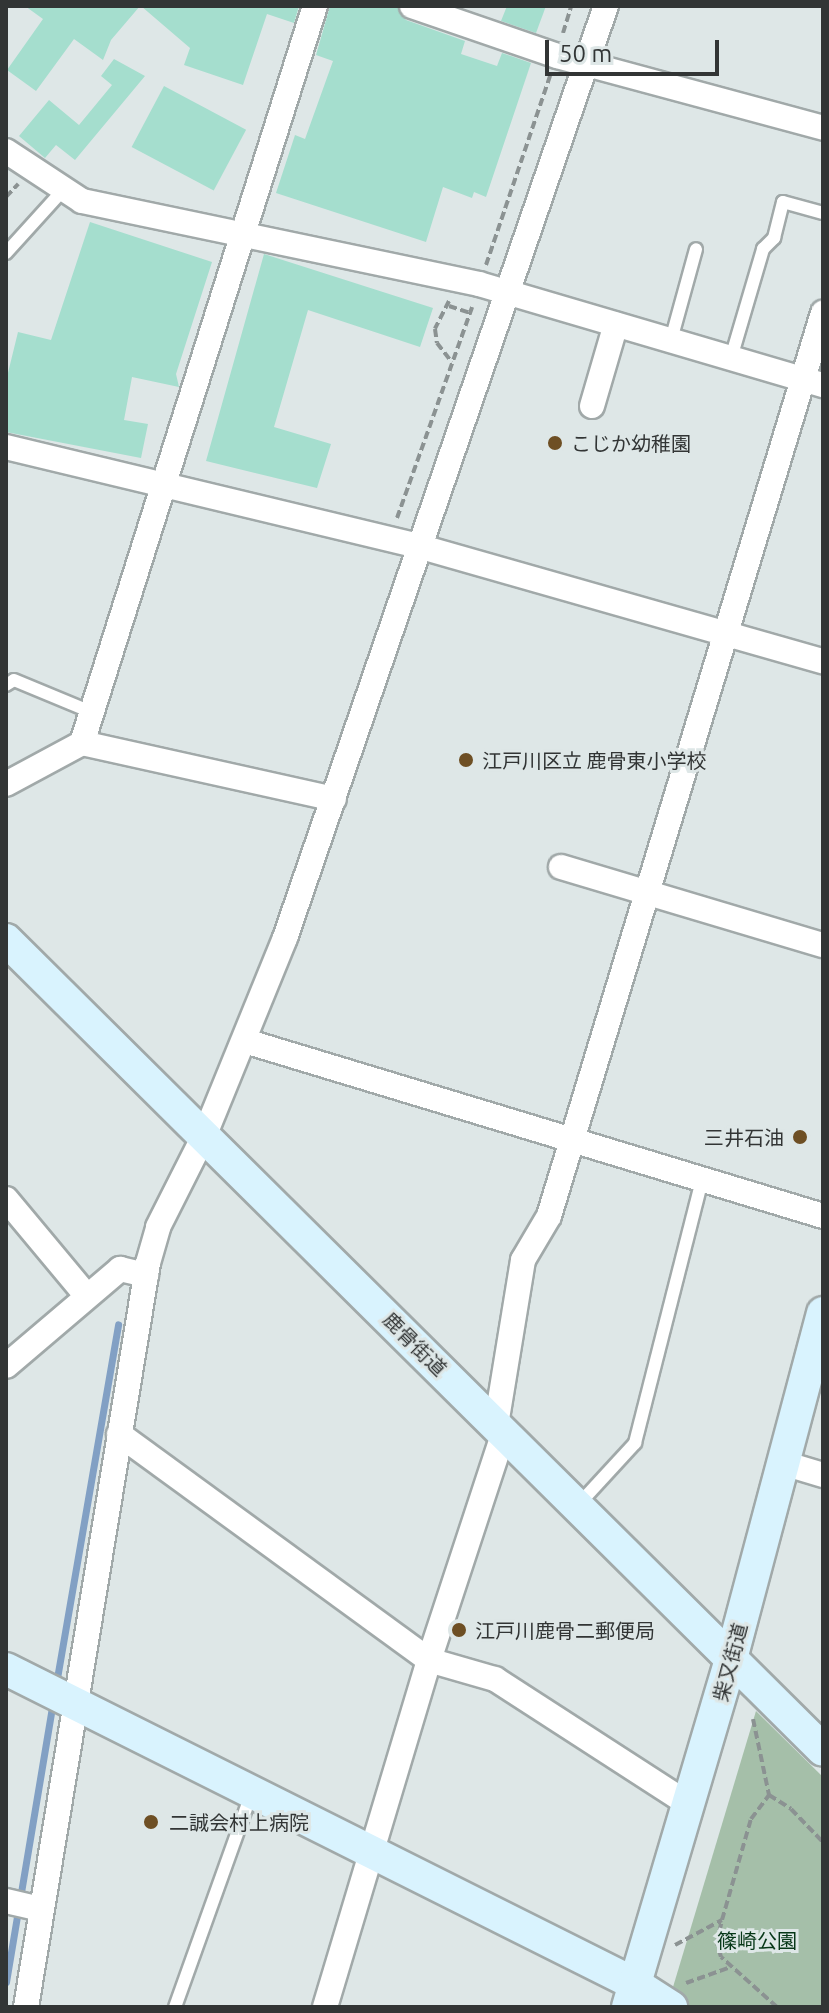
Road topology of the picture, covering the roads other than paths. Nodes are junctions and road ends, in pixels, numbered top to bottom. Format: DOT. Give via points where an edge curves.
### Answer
graph roads {
  1 [pos="315,6"];
  2 [pos="412,6"];
  3 [pos="597,8"];
  4 [pos="586,62"];
  5 [pos="823,128"];
  6 [pos="6,151"];
  7 [pos="64,189"];
  8 [pos="823,213"];
  9 [pos="242,234"];
  10 [pos="696,249"];
  11 [pos="6,253"];
  12 [pos="507,293"];
  13 [pos="823,313"];
  14 [pos="616,324"];
  15 [pos="671,340"];
  16 [pos="731,358"];
  17 [pos="814,382"];
  18 [pos="592,406"];
  19 [pos="9,452"];
  20 [pos="164,483"];
  21 [pos="418,546"];
  22 [pos="727,633"];
  23 [pos="823,661"];
  24 [pos="6,685"];
  25 [pos="89,711"];
  26 [pos="82,743"];
  27 [pos="6,784"];
  28 [pos="334,799"];
  29 [pos="561,867"];
  30 [pos="648,896"];
  31 [pos="6,940"];
  32 [pos="823,945"];
  33 [pos="245,1041"];
  34 [pos="205,1134"];
  35 [pos="572,1141"];
  36 [pos="702,1181"];
  37 [pos="6,1199"];
  38 [pos="823,1216"];
  39 [pos="146,1275"];
  40 [pos="86,1295"];
  41 [pos="823,1313"];
  42 [pos="6,1366"];
  43 [pos="500,1428"];
  44 [pos="119,1434"];
  45 [pos="783,1463"];
  46 [pos="823,1475"];
  47 [pos="576,1506"];
  48 [pos="731,1659"];
  49 [pos="429,1660"];
  50 [pos="6,1669"];
  51 [pos="77,1705"];
  52 [pos="823,1750"];
  53 [pos="252,1792"];
  54 [pos="690,1805"];
  55 [pos="369,1852"];
  56 [pos="6,1901"];
  57 [pos="40,1909"];
  58 [pos="632,1996"];
  59 [pos="674,1996"];
  60 [pos="26,2007"];
  61 [pos="175,2007"];
  62 [pos="325,2007"];
  1 -- 9 [label="street"];
  2 -- 4 [label="street"];
  3 -- 4 [label="street"];
  4 -- 5 [label="street"];
  4 -- 12 [label="street"];
  6 -- 7 [label="street"];
  7 -- 9 [label="street" via="82,201"];
  7 -- 11 [label="lane"];
  8 -- 16 [label="lane" via="783,202 774,238 763,249"];
  9 -- 12 [label="street" via="371,258"];
  9 -- 20 [label="street"];
  10 -- 15 [label="lane"];
  12 -- 14 [label="street"];
  12 -- 21 [label="street"];
  13 -- 17 [label="street"];
  14 -- 15 [label="street"];
  14 -- 18 [label="street"];
  15 -- 16 [label="street"];
  16 -- 17 [label="street"];
  17 -- 22 [label="street"];
  19 -- 20 [label="street"];
  20 -- 21 [label="street"];
  20 -- 25 [label="street"];
  21 -- 22 [label="street"];
  21 -- 28 [label="street"];
  22 -- 23 [label="street"];
  22 -- 30 [label="street"];
  24 -- 25 [label="lane" via="14,680"];
  25 -- 26 [label="street"];
  26 -- 27 [label="street"];
  26 -- 28 [label="street"];
  28 -- 33 [label="street"];
  29 -- 30 [label="street"];
  30 -- 32 [label="street"];
  30 -- 35 [label="street"];
  31 -- 34 [label="street, 鹿骨街道"];
  33 -- 34 [label="street"];
  33 -- 35 [label="street"];
  34 -- 39 [label="street" via="158,1227"];
  34 -- 43 [label="street, 鹿骨街道"];
  35 -- 36 [label="street"];
  35 -- 43 [label="street" via="549,1216 523,1260"];
  36 -- 38 [label="street"];
  36 -- 47 [label="lane" via="635,1443"];
  37 -- 40 [label="street"];
  39 -- 40 [label="street" via="120,1269"];
  39 -- 44 [label="street"];
  40 -- 42 [label="street"];
  41 -- 45 [label="street, 柴又街道"];
  43 -- 47 [label="street, 鹿骨街道"];
  43 -- 49 [label="street"];
  44 -- 49 [label="street"];
  44 -- 51 [label="street"];
  45 -- 46 [label="street"];
  45 -- 48 [label="street, 柴又街道"];
  47 -- 48 [label="street, 鹿骨街道"];
  48 -- 52 [label="street, 鹿骨街道"];
  48 -- 54 [label="street, 柴又街道"];
  49 -- 54 [label="street" via="495,1679"];
  49 -- 55 [label="street"];
  50 -- 51 [label="street"];
  51 -- 53 [label="street"];
  51 -- 57 [label="street"];
  53 -- 55 [label="street"];
  53 -- 61 [label="lane"];
  54 -- 58 [label="street, 柴又街道"];
  55 -- 58 [label="street"];
  55 -- 62 [label="street"];
  56 -- 57 [label="street"];
  57 -- 60 [label="street"];
  58 -- 59 [label="street"];
}
